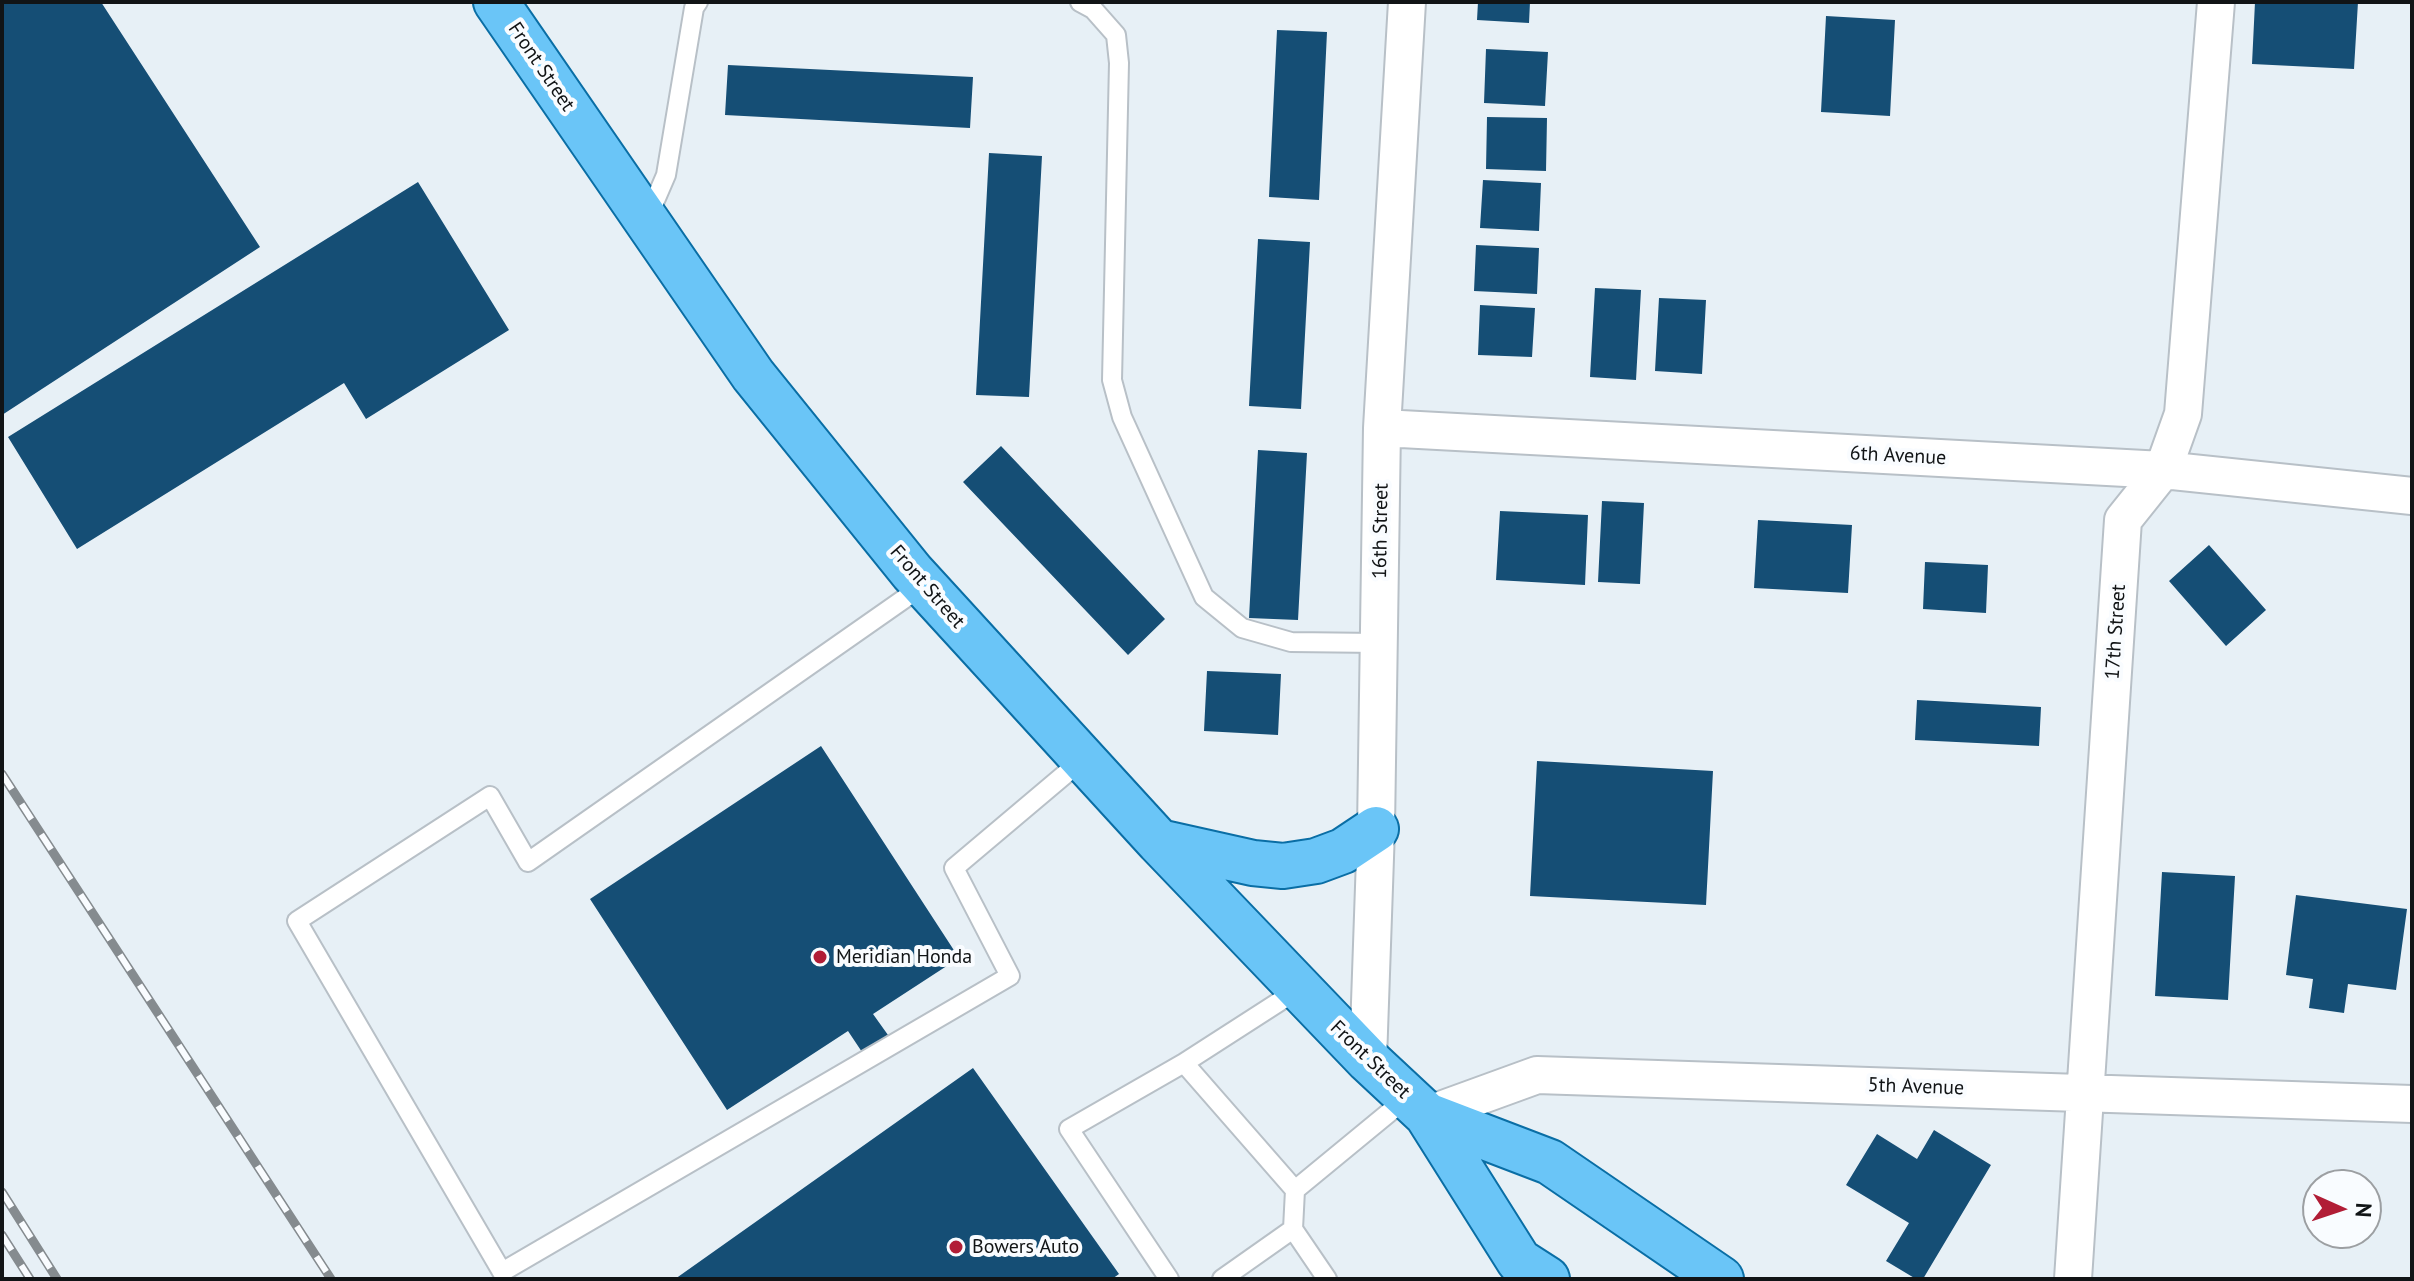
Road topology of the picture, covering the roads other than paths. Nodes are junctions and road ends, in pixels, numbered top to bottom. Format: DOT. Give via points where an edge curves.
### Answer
graph roads {
  1 [pos="496,2"];
  2 [pos="698,2"];
  3 [pos="1080,2"];
  4 [pos="1407,2"];
  5 [pos="2216,2"];
  6 [pos="646,221"];
  7 [pos="1382,428"];
  8 [pos="2163,470"];
  9 [pos="2412,496"];
  10 [pos="924,585"];
  11 [pos="1379,643"];
  12 [pos="1082,760"];
  13 [pos="1376,829"];
  14 [pos="1159,842"];
  15 [pos="1299,989"];
  16 [pos="1368,1060"];
  17 [pos="1184,1063"];
  18 [pos="2087,1093"];
  19 [pos="2412,1104"];
  20 [pos="1417,1106"];
  21 [pos="1295,1190"];
  22 [pos="1293,1229"];
  23 [pos="1169,1279"];
  24 [pos="1222,1279"];
  25 [pos="1327,1279"];
  26 [pos="1547,1279"];
  27 [pos="1721,1279"];
  28 [pos="2073,1279"];
  1 -- 6 [label="main road, Front Street"];
  2 -- 6 [label="lane" via="666,175"];
  3 -- 11 [label="lane" via="1116,35 1119,63 1112,380 1122,417 1204,597 1242,628 1291,642"];
  4 -- 7 [label="street, 16th Street"];
  5 -- 8 [label="street, 17th Street" via="2183,414"];
  6 -- 10 [label="main road, Front Street" via="753,375"];
  7 -- 8 [label="street, 6th Avenue"];
  7 -- 11 [label="street, 16th Street"];
  8 -- 9 [label="street, 6th Avenue"];
  8 -- 18 [label="street, 17th Street" via="2123,520"];
  10 -- 12 [label="main road, Front Street"];
  10 -- 12 [label="lane" via="528,862 490,796 297,921 502,1272 1010,976 954,868"];
  11 -- 13 [label="street, 16th Street"];
  12 -- 14 [label="main road, Front Street"];
  13 -- 14 [label="main road" via="1343,851 1283,866"];
  13 -- 16 [label="street, 16th Street"];
  14 -- 15 [label="main road, Front Street"];
  15 -- 16 [label="main road, Front Street"];
  15 -- 17 [label="lane"];
  16 -- 20 [label="main road, Front Street"];
  17 -- 21 [label="lane"];
  17 -- 23 [label="lane" via="1069,1129"];
  18 -- 19 [label="street, 5th Avenue"];
  18 -- 20 [label="street, 5th Avenue" via="1537,1075"];
  18 -- 28 [label="street, 17th Street"];
  20 -- 21 [label="lane"];
  20 -- 26 [label="main road, Front Street" via="1519,1261"];
  20 -- 27 [label="main road, Front Street" via="1550,1162"];
  21 -- 22 [label="lane"];
  22 -- 24 [label="lane"];
  22 -- 25 [label="lane"];
}
